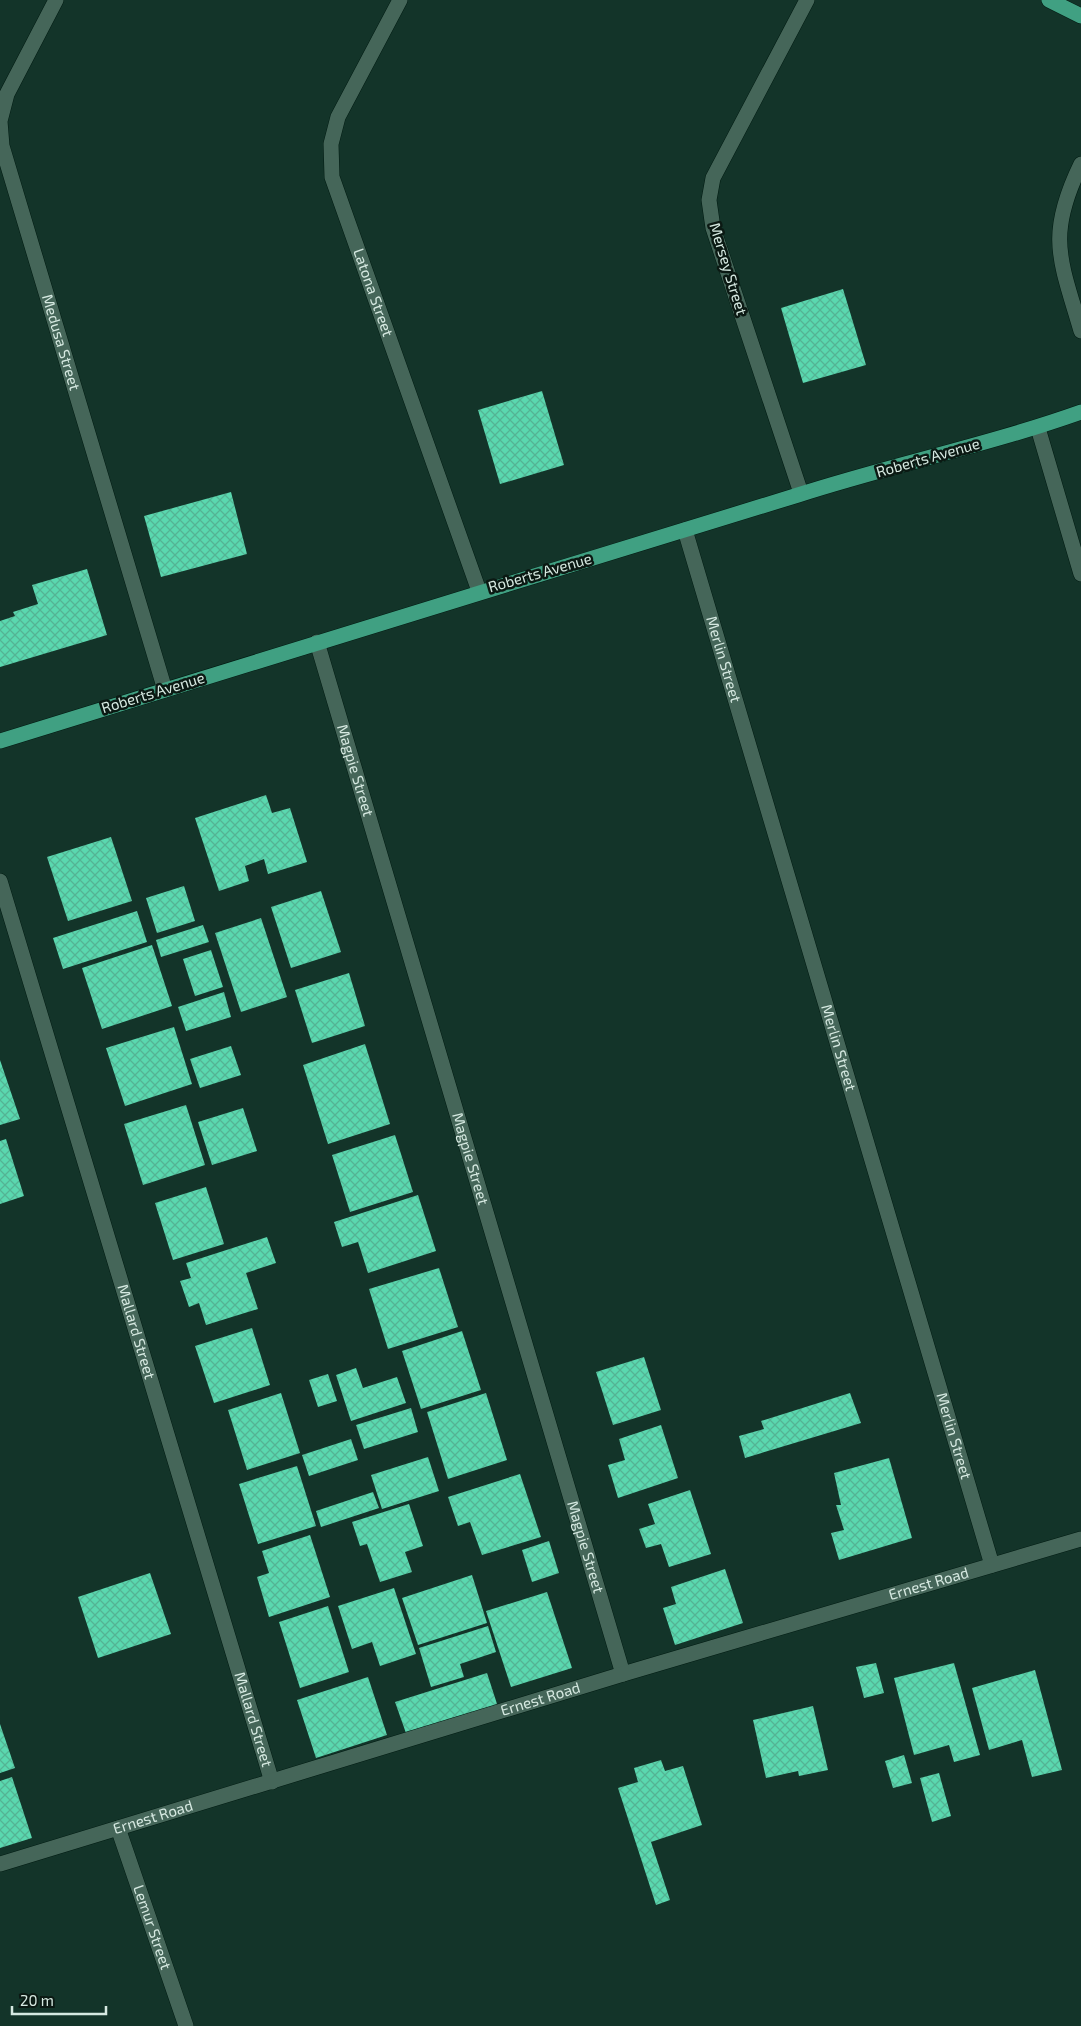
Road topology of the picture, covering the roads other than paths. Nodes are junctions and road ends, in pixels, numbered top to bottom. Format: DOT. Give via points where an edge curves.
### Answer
graph roads {
  1 [pos="56,0"];
  2 [pos="400,0"];
  3 [pos="808,0"];
  4 [pos="1049,0"];
  5 [pos="1081,16"];
  6 [pos="1081,164"];
  7 [pos="1081,331"];
  8 [pos="1081,412"];
  9 [pos="1038,428"];
  10 [pos="801,494"];
  11 [pos="685,530"];
  12 [pos="1081,574"];
  13 [pos="479,591"];
  14 [pos="317,642"];
  15 [pos="164,690"];
  16 [pos="0,741"];
  17 [pos="0,881"];
  18 [pos="1081,1539"];
  19 [pos="992,1565"];
  20 [pos="623,1674"];
  21 [pos="272,1782"];
  22 [pos="118,1828"];
  23 [pos="0,1864"];
  24 [pos="186,2026"];
  1 -- 15 [label="street, Medusa Street" via="7,94 0,121 2,146"];
  2 -- 13 [label="street, Latona Street" via="338,116 331,144 332,177"];
  3 -- 10 [label="street, Mersey Street" via="714,178 709,200 712,228"];
  4 -- 5 [label="main road"];
  6 -- 7 [label="street" via="1067,193 1058,242"];
  8 -- 9 [label="main road, Roberts Avenue"];
  9 -- 10 [label="main road, Roberts Avenue"];
  9 -- 12 [label="street"];
  10 -- 11 [label="main road, Roberts Avenue"];
  11 -- 13 [label="main road, Roberts Avenue"];
  11 -- 19 [label="street, Merlin Street"];
  13 -- 14 [label="main road, Roberts Avenue"];
  14 -- 15 [label="main road, Roberts Avenue"];
  14 -- 20 [label="street, Magpie Street"];
  15 -- 16 [label="main road, Roberts Avenue"];
  17 -- 21 [label="street, Mallard Street"];
  18 -- 19 [label="street, Ernest Road"];
  19 -- 20 [label="street, Ernest Road"];
  20 -- 21 [label="street, Ernest Road"];
  21 -- 22 [label="street, Ernest Road"];
  22 -- 23 [label="street, Ernest Road"];
  22 -- 24 [label="street, Lemur Street"];
}
